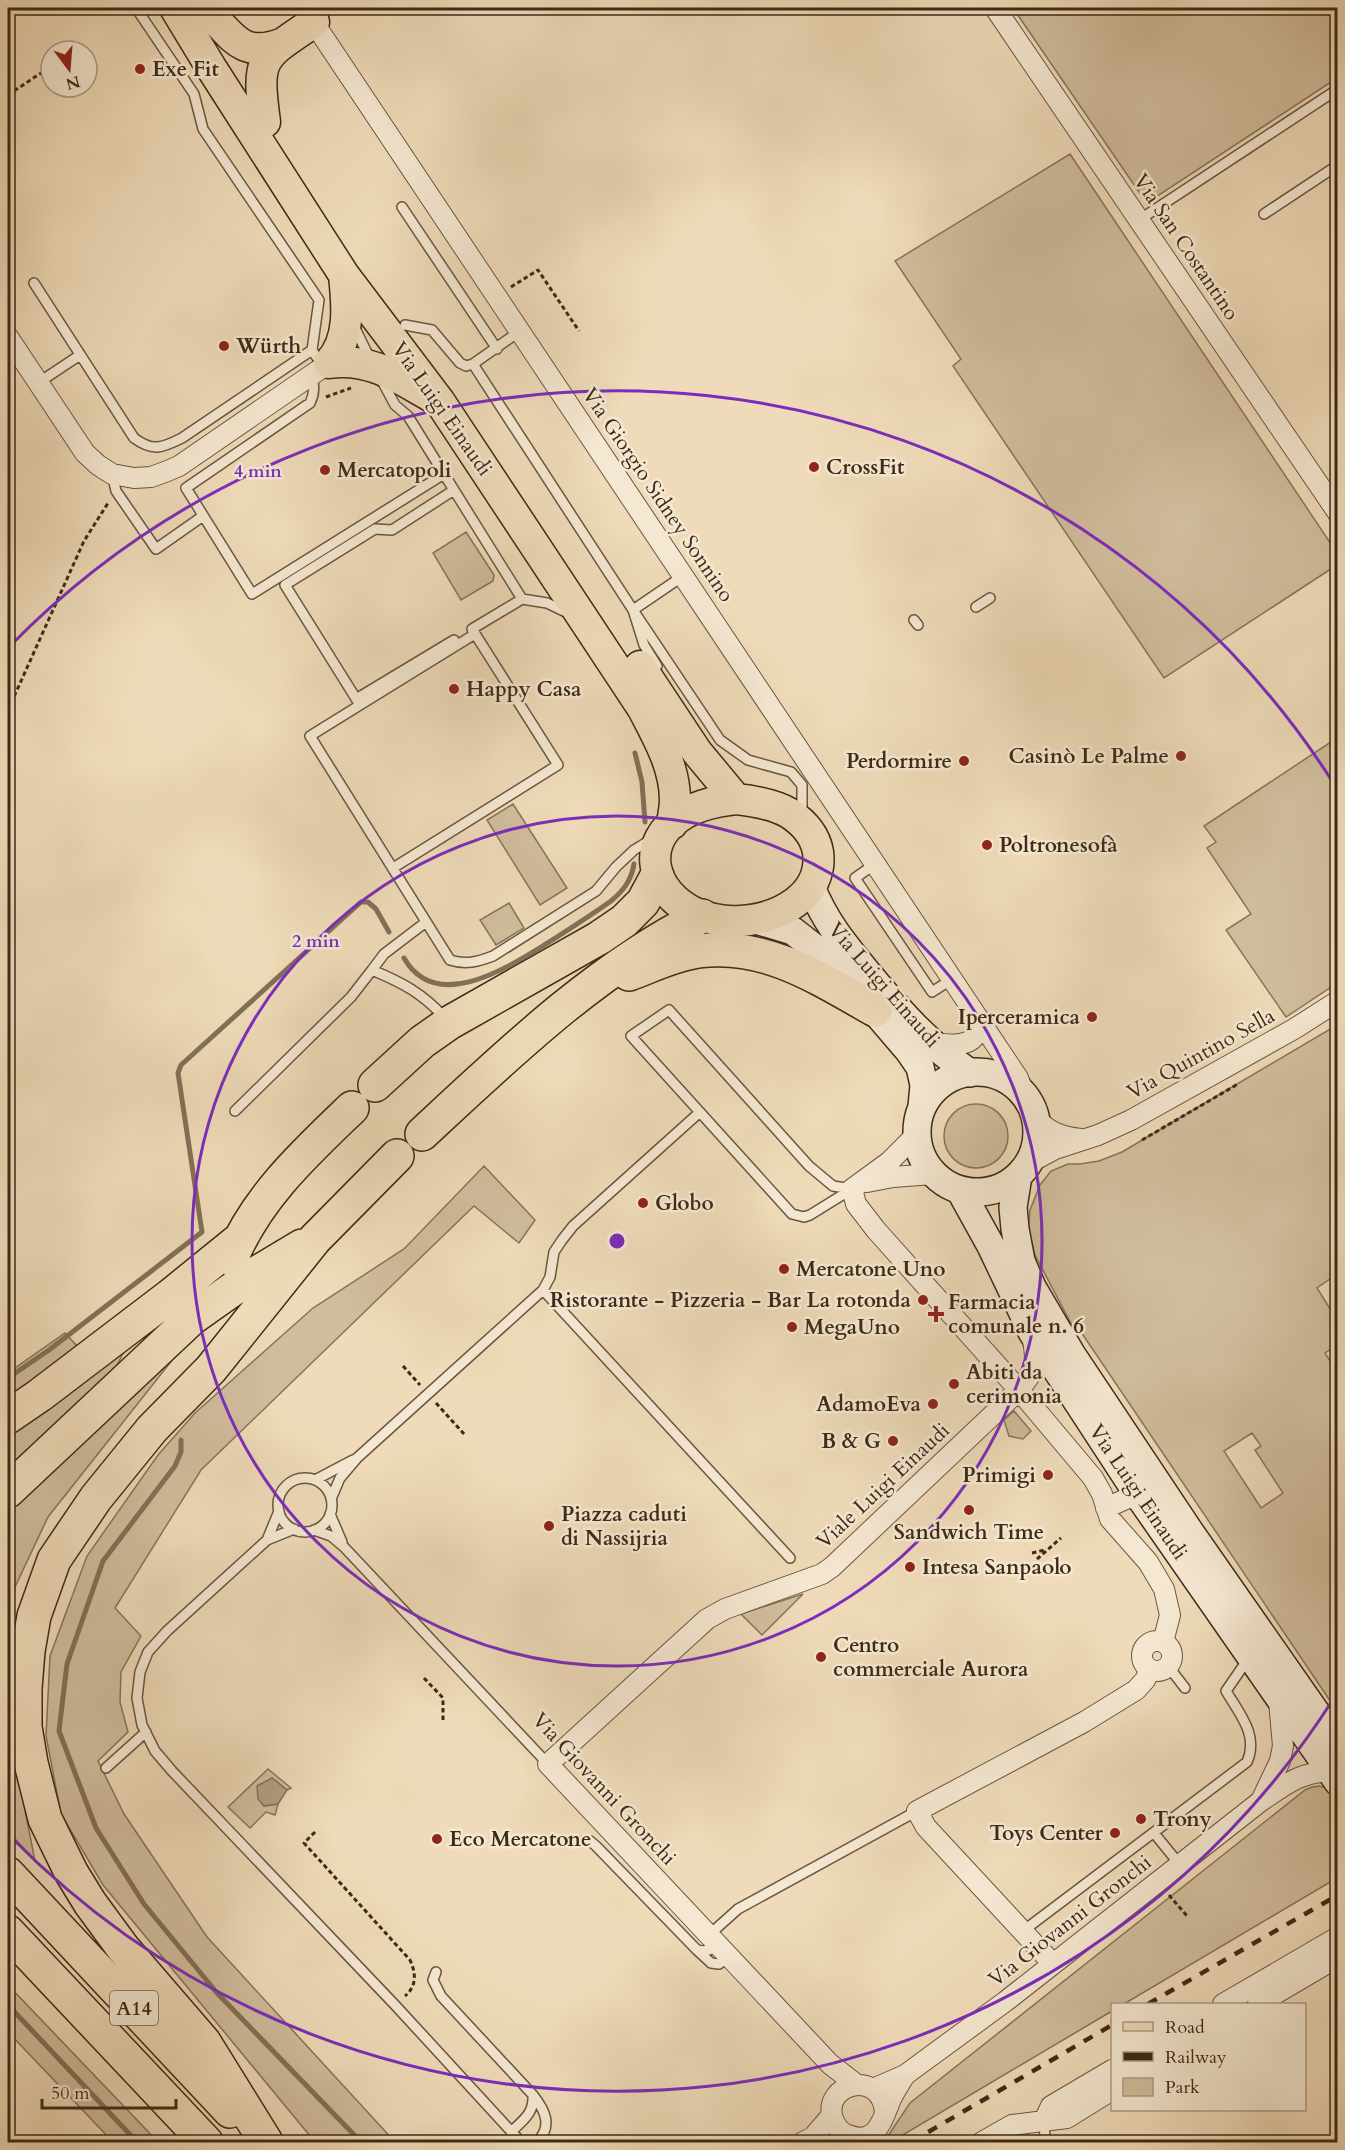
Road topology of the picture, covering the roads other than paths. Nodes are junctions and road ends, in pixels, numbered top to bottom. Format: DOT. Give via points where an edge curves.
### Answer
graph roads {
  1 [pos="136,8"];
  2 [pos="175,8"];
  3 [pos="188,8"];
  4 [pos="202,8"];
  5 [pos="995,8"];
  6 [pos="309,15"];
  7 [pos="281,44"];
  8 [pos="1338,89"];
  9 [pos="265,122"];
  10 [pos="1338,165"];
  11 [pos="402,207"];
  12 [pos="1264,214"];
  13 [pos="1138,220"];
  14 [pos="344,275"];
  15 [pos="34,284"];
  16 [pos="405,325"];
  17 [pos="520,331"];
  18 [pos="8,337"];
  19 [pos="497,349"];
  20 [pos="80,355"];
  21 [pos="473,364"];
  22 [pos="356,366"];
  23 [pos="38,383"];
  24 [pos="440,402"];
  25 [pos="444,474"];
  26 [pos="114,482"];
  27 [pos="454,490"];
  28 [pos="1338,513"];
  29 [pos="203,516"];
  30 [pos="683,576"];
  31 [pos="990,598"];
  32 [pos="522,599"];
  33 [pos="976,607"];
  34 [pos="633,610"];
  35 [pos="584,620"];
  36 [pos="473,631"];
  37 [pos="662,674"];
  38 [pos="358,702"];
  39 [pos="736,800"];
  40 [pos="802,822"];
  41 [pos="667,829"];
  42 [pos="393,868"];
  43 [pos="657,876"];
  44 [pos="811,887"];
  45 [pos="702,916"];
  46 [pos="756,920"];
  47 [pos="426,922"];
  48 [pos="372,970"];
  49 [pos="588,990"];
  50 [pos="1338,1001"];
  51 [pos="971,1009"];
  52 [pos="875,1010"];
  53 [pos="449,1023"];
  54 [pos="928,1041"];
  55 [pos="970,1072"];
  56 [pos="375,1085"];
  57 [pos="922,1107"];
  58 [pos="1030,1107"];
  59 [pos="352,1108"];
  60 [pos="235,1111"];
  61 [pos="700,1112"];
  62 [pos="422,1134"];
  63 [pos="916,1135"];
  64 [pos="1083,1140"];
  65 [pos="398,1156"];
  66 [pos="1023,1169"];
  67 [pos="933,1174"];
  68 [pos="857,1186"];
  69 [pos="960,1190"];
  70 [pos="315,1239"];
  71 [pos="239,1240"];
  72 [pos="543,1290"];
  73 [pos="192,1318"];
  74 [pos="1032,1332"];
  75 [pos="1019,1390"];
  76 [pos="8,1417"];
  77 [pos="357,1458"];
  78 [pos="315,1480"];
  79 [pos="8,1491"];
  80 [pos="331,1499"];
  81 [pos="1141,1499"];
  82 [pos="1106,1508"];
  83 [pos="279,1511"];
  84 [pos="330,1514"];
  85 [pos="294,1529"];
  86 [pos="314,1530"];
  87 [pos="267,1540"];
  88 [pos="344,1547"];
  89 [pos="790,1558"];
  90 [pos="1250,1658"];
  91 [pos="1159,1668"];
  92 [pos="1185,1688"];
  93 [pos="1279,1699"];
  94 [pos="146,1732"];
  95 [pos="1338,1744"];
  96 [pos="548,1764"];
  97 [pos="106,1768"];
  98 [pos="1334,1776"];
  99 [pos="1261,1801"];
  100 [pos="917,1812"];
  101 [pos="1154,1833"];
  102 [pos="576,1842"];
  103 [pos="1180,1865"];
  104 [pos="8,1874"];
  105 [pos="1023,1931"];
  106 [pos="8,1932"];
  107 [pos="1338,1937"];
  108 [pos="713,1947"];
  109 [pos="1338,1957"];
  110 [pos="1053,1964"];
  111 [pos="436,1972"];
  112 [pos="1225,2003"];
  113 [pos="1260,2003"];
  114 [pos="830,2064"];
  115 [pos="1111,2071"];
  116 [pos="905,2075"];
  117 [pos="865,2087"];
  118 [pos="1111,2091"];
  119 [pos="838,2094"];
  120 [pos="533,2095"];
  121 [pos="885,2113"];
  122 [pos="832,2115"];
  123 [pos="1044,2121"];
  124 [pos="511,2132"];
  125 [pos="849,2136"];
  126 [pos="808,2140"];
  127 [pos="206,2142"];
  128 [pos="260,2142"];
  129 [pos="266,2142"];
  130 [pos="521,2142"];
  131 [pos="537,2142"];
  132 [pos="982,2142"];
  133 [pos="1042,2142"];
  1 -- 22 [label="lane" via="194,94 203,129 318,300"];
  2 -- 14 [label="main road, Via Luigi Einaudi"];
  3 -- 9 [label="main road, Via Luigi Einaudi"];
  4 -- 7 [label="main road" via="241,44 262,48"];
  5 -- 13 [label="street, Via San Costantino"];
  6 -- 7 [label="main road"];
  6 -- 17 [label="street, Via Giorgio Sidney Sonnino"];
  7 -- 9 [label="main road" via="270,55 261,76"];
  8 -- 13 [label="lane"];
  9 -- 16 [label="main road, Via Luigi Einaudi" via="346,246"];
  10 -- 12 [label="lane"];
  11 -- 19 [label="lane"];
  13 -- 28 [label="street, Via San Costantino"];
  14 -- 22 [label="main road" via="343,339"];
  14 -- 24 [label="main road, Via Luigi Einaudi"];
  15 -- 20 [label="lane"];
  16 -- 21 [label="lane" via="432,330 460,363"];
  16 -- 39 [label="main road, Via Luigi Einaudi" via="471,412 714,774"];
  17 -- 19 [label="lane"];
  17 -- 30 [label="street, Via Giorgio Sidney Sonnino"];
  18 -- 23 [label="street"];
  19 -- 21 [label="lane"];
  20 -- 22 [label="lane" via="134,438 154,448"];
  20 -- 23 [label="lane"];
  21 -- 34 [label="lane"];
  22 -- 24 [label="main road"];
  22 -- 25 [label="lane" via="408,416"];
  22 -- 26 [label="street" via="179,466 151,477"];
  22 -- 29 [label="lane" via="314,389 310,403 186,488"];
  23 -- 26 [label="street" via="85,453"];
  24 -- 35 [label="main road, Via Luigi Einaudi"];
  25 -- 27 [label="lane"];
  25 -- 29 [label="lane" via="252,594"];
  26 -- 29 [label="lane" via="156,549"];
  27 -- 32 [label="lane"];
  27 -- 38 [label="lane" via="392,530 375,529 285,585"];
  30 -- 34 [label="lane"];
  30 -- 51 [label="street, Via Giorgio Sidney Sonnino"];
  31 -- 33 [label="lane"];
  32 -- 35 [label="lane" via="547,603"];
  32 -- 36 [label="lane"];
  34 -- 37 [label="lane" via="644,645"];
  34 -- 40 [label="lane" via="720,741 748,760 791,772 802,785"];
  35 -- 41 [label="main road, Via Luigi Einaudi" via="643,709 663,747 672,773 675,801"];
  36 -- 38 [label="lane"];
  36 -- 42 [label="lane" via="558,765"];
  38 -- 42 [label="lane" via="310,736"];
  39 -- 40 [label="main road" via="772,806"];
  39 -- 41 [label="main road" via="701,806"];
  40 -- 44 [label="main road" via="817,846 819,860"];
  41 -- 43 [label="main road, Via Luigi Einaudi" via="657,847"];
  41 -- 47 [label="lane" via="634,850 596,891 493,956 462,964 450,960"];
  42 -- 47 [label="lane"];
  43 -- 45 [label="main road, Via Luigi Einaudi" via="672,899"];
  43 -- 53 [label="highway" via="643,902 624,921"];
  44 -- 46 [label="main road, Via Luigi Einaudi" via="790,907"];
  44 -- 54 [label="main road, Via Luigi Einaudi" via="832,930"];
  45 -- 46 [label="main road, Via Luigi Einaudi" via="737,922"];
  45 -- 49 [label="highway" via="644,947"];
  46 -- 52 [label="main road, Via Luigi Einaudi" via="793,931"];
  47 -- 48 [label="lane" via="384,954"];
  48 -- 53 [label="lane" via="428,1000"];
  48 -- 60 [label="lane" via="351,997"];
  49 -- 52 [label="highway" via="665,960 698,951 729,949 756,952 787,963"];
  49 -- 62 [label="highway" via="510,1052"];
  50 -- 64 [label="street, Via Quintino Sella" via="1174,1098"];
  51 -- 54 [label="street, Via Giorgio Sidney Sonnino" via="977,1023 975,1037 950,1046"];
  51 -- 58 [label="street, Via Giorgio Sidney Sonnino" via="1018,1078"];
  52 -- 57 [label="main road, Via Luigi Einaudi" via="920,1067 924,1085"];
  53 -- 56 [label="highway"];
  54 -- 55 [label="main road, Via Luigi Einaudi"];
  55 -- 57 [label="main road, Via Luigi Einaudi" via="941,1084"];
  55 -- 58 [label="main road, Via Luigi Einaudi" via="1001,1077 1018,1089"];
  57 -- 63 [label="main road, Via Luigi Einaudi"];
  58 -- 64 [label="street" via="1043,1127 1065,1138"];
  58 -- 66 [label="main road, Via Luigi Einaudi" via="1036,1142"];
  59 -- 71 [label="highway" via="277,1182"];
  61 -- 68 [label="lane" via="792,1214 810,1215"];
  61 -- 68 [label="lane" via="630,1036 669,1010 809,1166 833,1186"];
  61 -- 72 [label="lane" via="573,1226 554,1252 550,1277"];
  63 -- 67 [label="main road" via="921,1156"];
  63 -- 68 [label="street"];
  64 -- 66 [label="street, Via Quintino Sella" via="1055,1149"];
  65 -- 70 [label="highway"];
  66 -- 69 [label="main road" via="1010,1182 991,1191"];
  66 -- 95 [label="main road, Via Luigi Einaudi" via="1013,1207 1021,1261 1032,1287 1072,1355 1183,1522"];
  67 -- 68 [label="street" via="893,1177"];
  67 -- 69 [label="main road"];
  68 -- 75 [label="street" via="856,1204 876,1230"];
  69 -- 74 [label="main road, Via Luigi Einaudi"];
  70 -- 73 [label="highway" via="250,1277"];
  70 -- 129 [label="highway" via="212,1369 152,1429 96,1498 54,1560 34,1616 25,1688 25,1727 45,1819 71,1872 123,1947 204,2042"];
  71 -- 73 [label="highway" via="220,1280"];
  71 -- 76 [label="highway" via="152,1311"];
  72 -- 77 [label="lane"];
  72 -- 89 [label="lane"];
  73 -- 79 [label="highway"];
  74 -- 75 [label="street, Viale Luigi Einaudi" via="1036,1362"];
  74 -- 81 [label="main road, Via Luigi Einaudi"];
  75 -- 82 [label="street" via="1093,1478"];
  75 -- 96 [label="street, Viale Luigi Einaudi" via="827,1571 715,1613"];
  77 -- 78 [label="lane"];
  77 -- 80 [label="lane" via="340,1478"];
  78 -- 80 [label="lane"];
  78 -- 83 [label="lane" via="299,1478 285,1487 280,1494"];
  80 -- 84 [label="lane"];
  81 -- 82 [label="street" via="1128,1498"];
  81 -- 90 [label="main road, Via Luigi Einaudi"];
  82 -- 91 [label="street" via="1113,1524 1148,1562 1164,1589 1170,1615 1162,1642 1152,1641 1142,1652 1143,1662"];
  83 -- 85 [label="lane"];
  83 -- 87 [label="lane"];
  84 -- 86 [label="lane"];
  84 -- 88 [label="lane, Via Giovanni Gronchi"];
  85 -- 86 [label="lane"];
  85 -- 87 [label="lane"];
  86 -- 88 [label="lane, Via Giovanni Gronchi" via="331,1536"];
  87 -- 94 [label="lane" via="148,1652 137,1698"];
  88 -- 96 [label="lane, Via Giovanni Gronchi"];
  90 -- 93 [label="main road, Via Luigi Einaudi"];
  90 -- 101 [label="lane" via="1226,1691 1251,1738 1247,1762"];
  91 -- 92 [label="lane"];
  91 -- 100 [label="street" via="1141,1686 1084,1722"];
  93 -- 98 [label="main road, Via Luigi Einaudi"];
  93 -- 99 [label="street, Via Giovanni Gronchi" via="1283,1746"];
  94 -- 97 [label="lane"];
  94 -- 124 [label="lane" via="172,1771"];
  96 -- 108 [label="street, Via Giovanni Gronchi"];
  98 -- 99 [label="street, Via Giovanni Gronchi" via="1312,1772 1298,1776"];
  99 -- 103 [label="street, Via Giovanni Gronchi"];
  100 -- 105 [label="street" via="926,1827"];
  100 -- 108 [label="lane" via="738,1909"];
  101 -- 103 [label="lane"];
  101 -- 105 [label="lane"];
  102 -- 108 [label="lane" via="590,1841 597,1846"];
  103 -- 110 [label="street, Via Giovanni Gronchi"];
  104 -- 128 [label="highway, A14"];
  105 -- 110 [label="street"];
  106 -- 127 [label="highway, A14"];
  107 -- 112 [label="street"];
  108 -- 114 [label="street, Via Giovanni Gronchi"];
  109 -- 113 [label="street"];
  110 -- 116 [label="street, Via Giovanni Gronchi"];
  111 -- 120 [label="lane" via="432,1980 441,1996"];
  114 -- 117 [label="street, Via Giovanni Gronchi"];
  114 -- 119 [label="street, Via Giovanni Gronchi"];
  115 -- 123 [label="street" via="1051,2106"];
  116 -- 117 [label="street, Via Giovanni Gronchi"];
  116 -- 121 [label="street, Via Giovanni Gronchi"];
  117 -- 119 [label="street, Via Giovanni Gronchi" via="843,2089"];
  117 -- 121 [label="street, Via Giovanni Gronchi" via="882,2099"];
  118 -- 123 [label="street" via="1067,2118"];
  119 -- 122 [label="street, Via Giovanni Gronchi"];
  120 -- 124 [label="lane" via="530,2113"];
  120 -- 131 [label="lane" via="546,2119 544,2133"];
  121 -- 125 [label="street, Via Giovanni Gronchi" via="873,2134"];
  122 -- 125 [label="street" via="837,2128"];
  122 -- 126 [label="street, Via Giovanni Gronchi"];
  123 -- 132 [label="street" via="1012,2125"];
  123 -- 133 [label="lane"];
  124 -- 130 [label="lane"];
  125 -- 126 [label="street, Via Giovanni Gronchi"];
}
